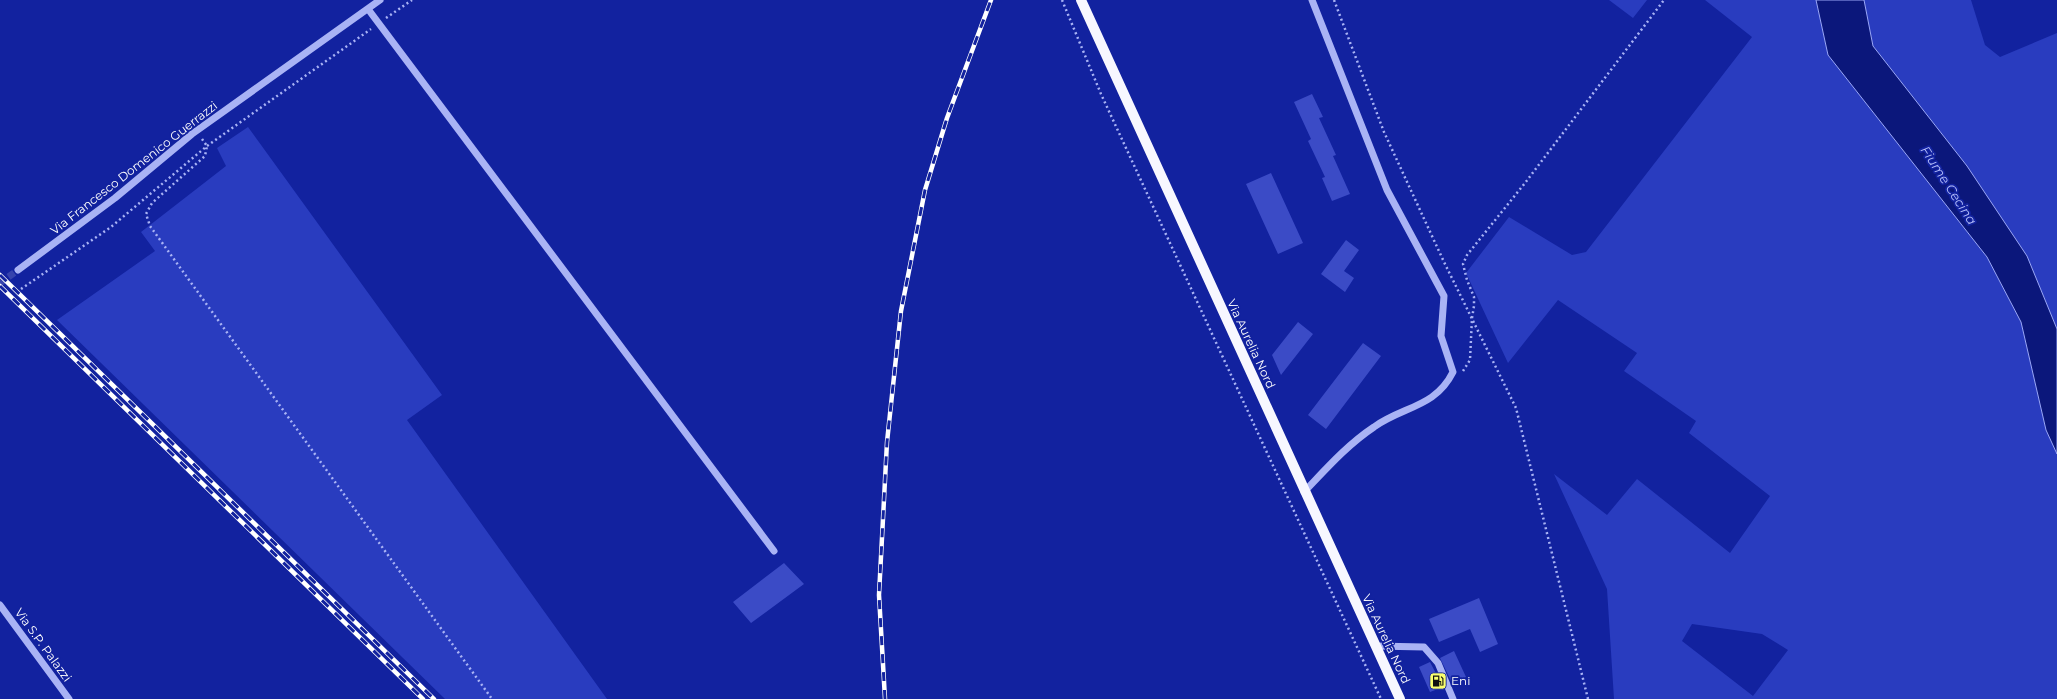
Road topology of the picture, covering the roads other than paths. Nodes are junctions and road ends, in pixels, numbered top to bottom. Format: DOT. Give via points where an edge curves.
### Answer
graph roads {
  1 [pos="380,0"];
  2 [pos="1081,0"];
  3 [pos="1312,0"];
  4 [pos="368,9"];
  5 [pos="18,270"];
  6 [pos="1304,492"];
  7 [pos="774,551"];
  8 [pos="0,605"];
  9 [pos="1375,646"];
  10 [pos="69,699"];
  11 [pos="1400,699"];
  12 [pos="1453,699"];
  1 -- 4 [label="street, Via Francesco Domenico Guerrazzi"];
  2 -- 6 [label="main road, Via Aurelia Nord"];
  3 -- 6 [label="street" via="1387,190 1444,296 1441,336 1453,372 1447,384 1434,397 1375,426 1342,452"];
  4 -- 5 [label="street, Via Francesco Domenico Guerrazzi" via="196,131 115,198"];
  4 -- 7 [label="street"];
  6 -- 9 [label="main road, Via Aurelia Nord"];
  8 -- 10 [label="street, Via S.P. Palazzi"];
  9 -- 11 [label="main road, Via Aurelia Nord"];
  9 -- 12 [label="street" via="1424,647 1438,663"];
}
